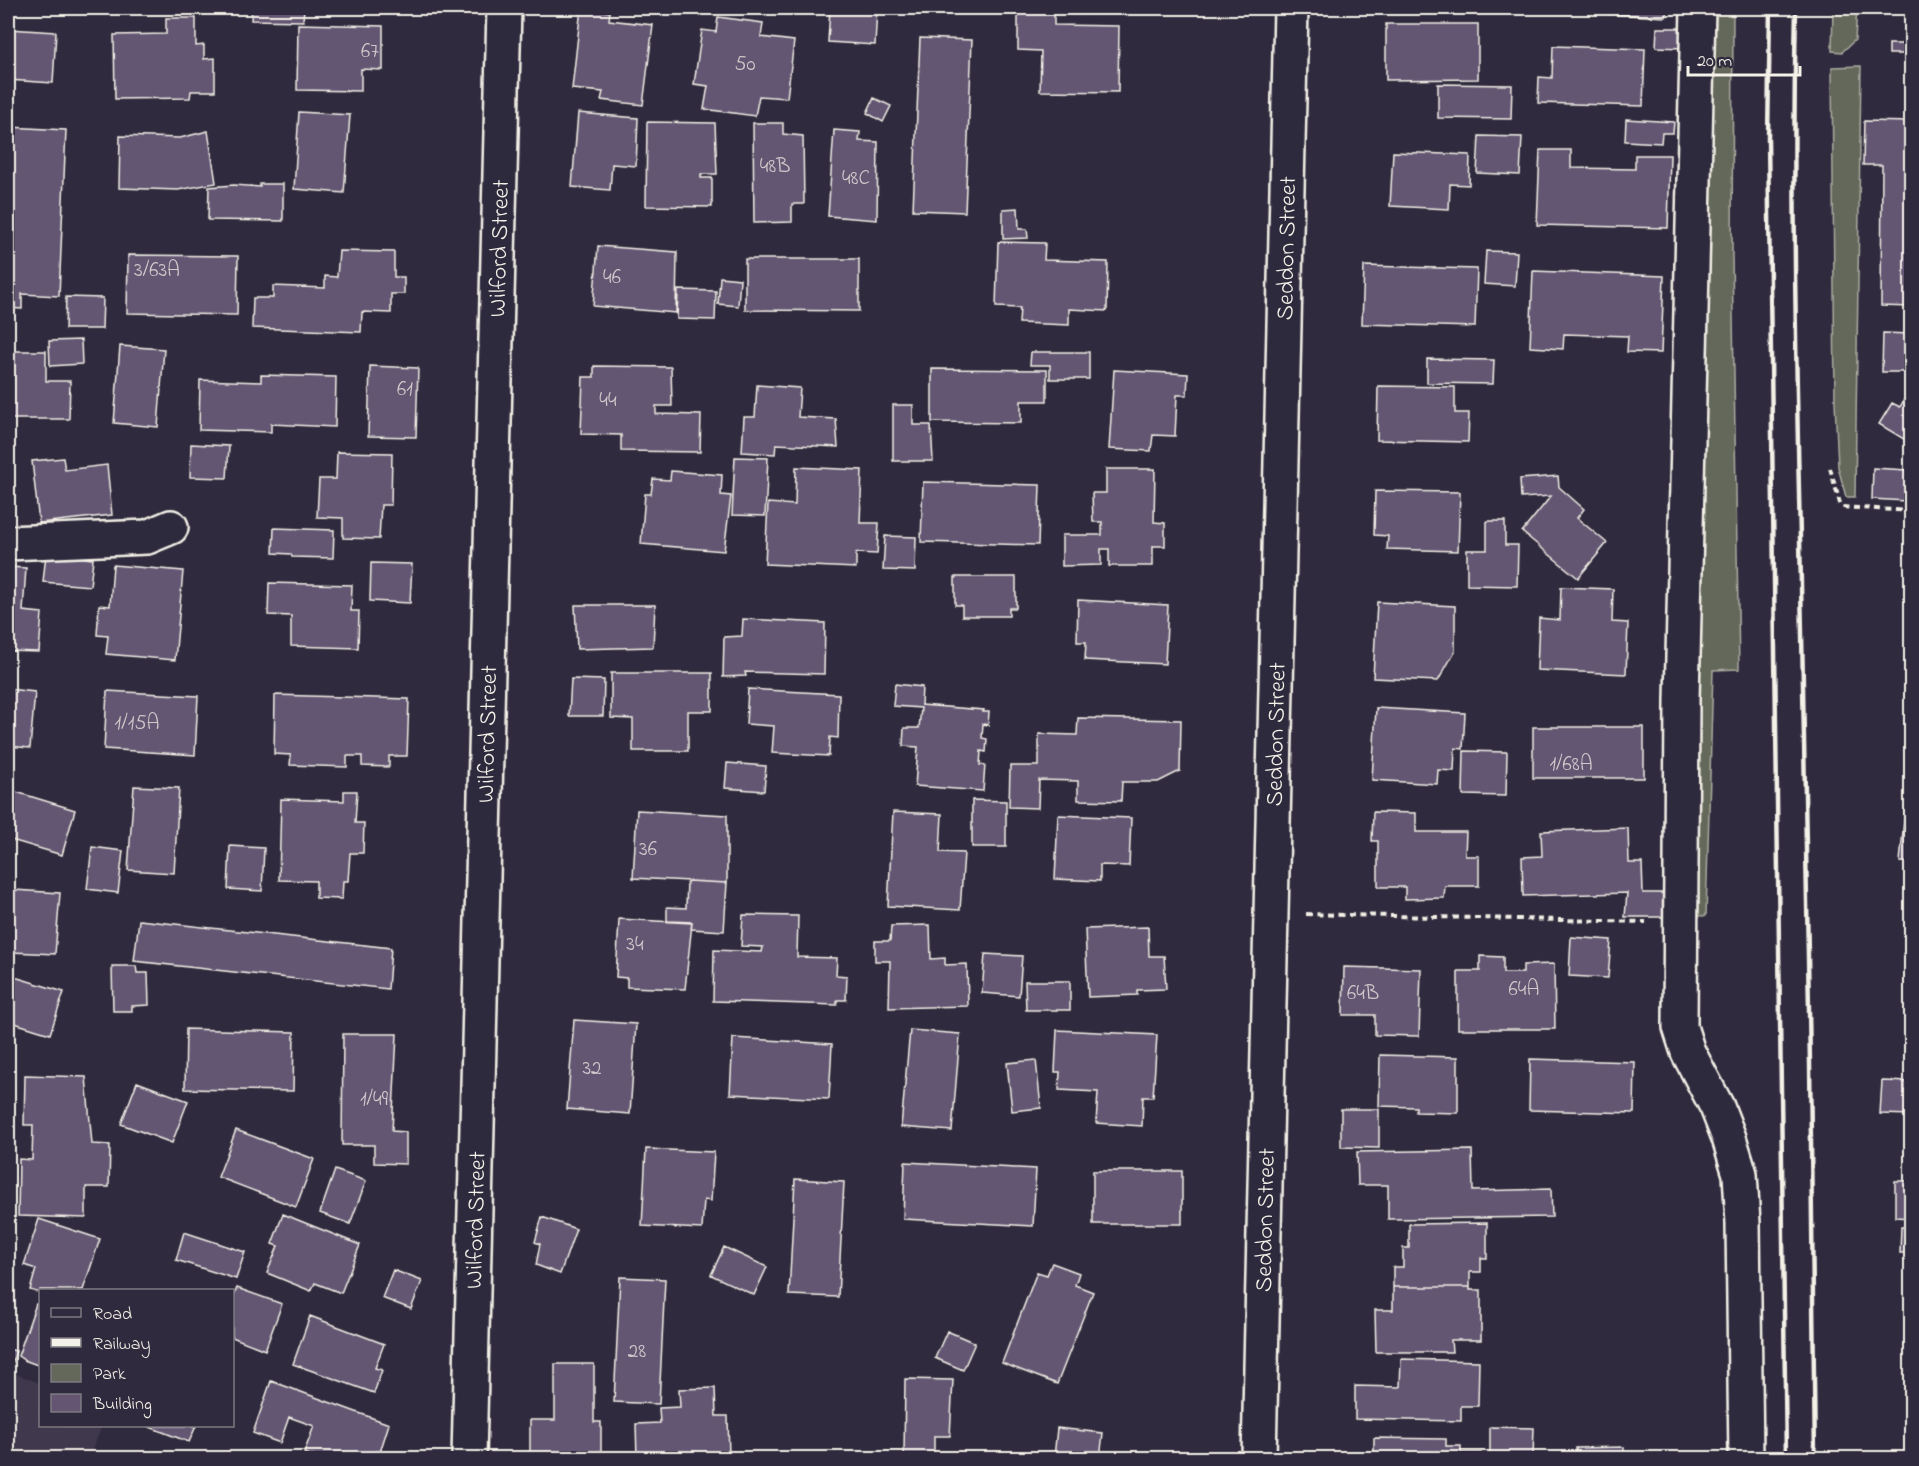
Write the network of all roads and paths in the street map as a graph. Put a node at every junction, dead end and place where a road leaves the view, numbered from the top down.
1 (504, 8) edge
2 (1291, 8) edge
3 (1698, 8) edge
4 (1830, 468) dead end
5 (1911, 511) edge
6 (171, 527) dead end
7 (8, 543) edge
8 (1272, 914) junction
9 (1680, 923) junction
10 (469, 1458) edge
11 (1259, 1458) edge
12 (1746, 1458) edge

1 - 10 street, Wilford Street
2 - 8 street, Seddon Street
3 - 9 street
4 - 5 path
6 - 7 street
8 - 9 path
8 - 11 street, Seddon Street
9 - 12 street

